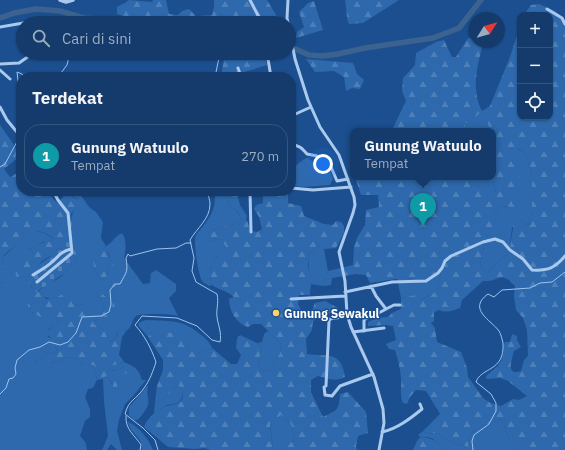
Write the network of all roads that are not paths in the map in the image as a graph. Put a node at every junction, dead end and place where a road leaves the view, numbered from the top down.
1 (60, 0) edge
2 (73, 0) edge
3 (250, 0) edge
4 (288, 0) edge
5 (547, 9) dead end
6 (258, 16) edge
7 (287, 16) edge
8 (16, 24) edge
9 (565, 24) edge
10 (0, 27) edge
11 (24, 60) edge
12 (268, 60) edge
13 (296, 60) edge
14 (0, 64) edge
15 (238, 68) dead end
16 (0, 70) edge
17 (239, 72) edge
18 (270, 72) edge
19 (10, 78) dead end
20 (0, 107) edge
21 (311, 107) junction
22 (296, 114) edge
23 (16, 131) edge
24 (296, 146) edge
25 (348, 179) junction
26 (350, 187) junction
27 (296, 188) edge
28 (56, 196) edge
29 (250, 196) edge
30 (251, 232) dead end
31 (71, 249) junction
32 (565, 256) edge
33 (33, 275) dead end
34 (37, 282) dead end
35 (371, 286) junction
36 (345, 294) junction
37 (291, 299) dead end
38 (400, 305) dead end
39 (386, 309) junction
40 (348, 316) junction
41 (384, 328) dead end
42 (364, 331) junction
43 (353, 332) junction
44 (373, 374) junction
45 (420, 404) dead end
46 (382, 432) junction
47 (379, 450) edge

1 - 2 street
3 - 6 street
4 - 7 street
5 - 9 street
8 - 10 street
11 - 14 street
12 - 18 street
13 - 21 street
15 - 17 street
16 - 19 street
20 - 23 street
21 - 22 street
21 - 25 street
24 - 25 street
25 - 26 street
26 - 27 street
26 - 36 street
28 - 31 street
29 - 30 street
31 - 33 street
31 - 34 street
32 - 35 street
35 - 36 street
35 - 39 street
36 - 37 street
36 - 40 street
38 - 39 street
39 - 42 street
40 - 43 street
40 - 44 street
41 - 42 street
42 - 43 street
43 - 44 street
44 - 46 street
45 - 46 street
46 - 47 street

